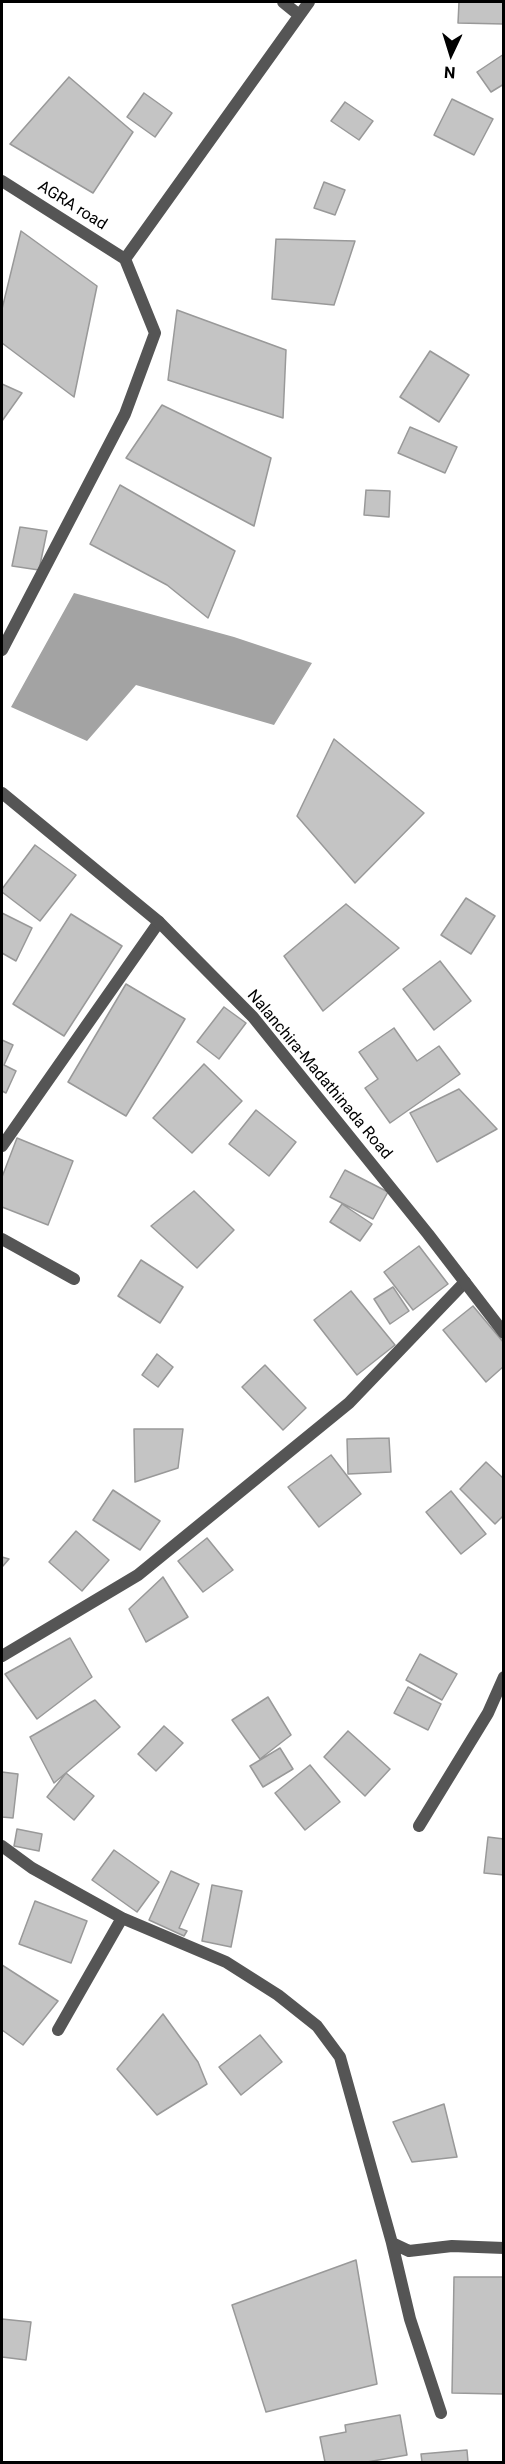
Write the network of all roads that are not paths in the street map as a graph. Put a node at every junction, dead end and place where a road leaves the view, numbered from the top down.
1 (283, 2) edge
2 (309, 2) edge
3 (299, 15) junction
4 (2, 181) edge
5 (124, 259) junction
6 (2, 650) edge
7 (2, 793) edge
8 (159, 922) junction
9 (2, 1146) edge
10 (2, 1239) edge
11 (74, 1280) dead end
12 (465, 1282) junction
13 (504, 1333) edge
14 (2, 1656) edge
15 (504, 1677) edge
16 (419, 1826) dead end
17 (2, 1846) edge
18 (122, 1918) junction
19 (58, 2030) dead end
20 (393, 2243) junction
21 (504, 2248) edge
22 (441, 2413) dead end

1 - 3 street
2 - 3 street
3 - 5 street
4 - 5 street, AGRA road
5 - 6 street
7 - 8 street, Nalanchira-Madathinada Road
8 - 9 street
8 - 12 street, Nalanchira-Madathinada Road
10 - 11 street
12 - 13 street, Nalanchira-Madathinada Road
12 - 14 street
15 - 16 street
17 - 18 street
18 - 19 street
18 - 20 street
20 - 21 street
20 - 22 street

